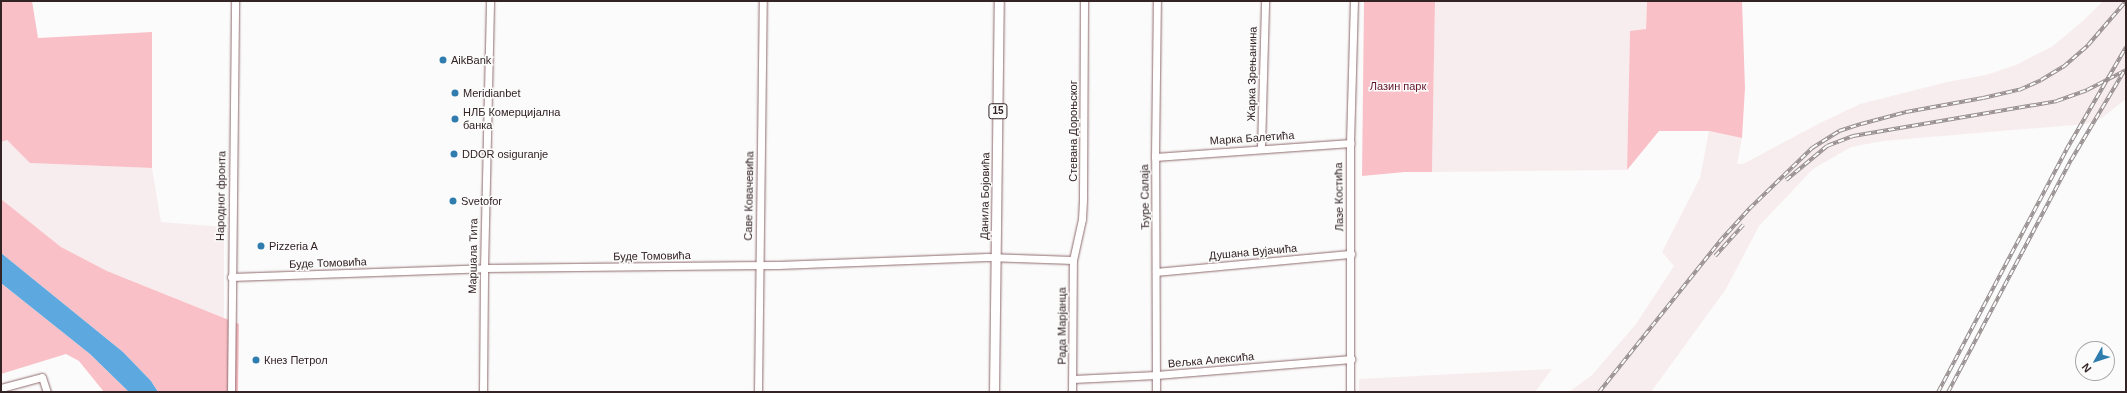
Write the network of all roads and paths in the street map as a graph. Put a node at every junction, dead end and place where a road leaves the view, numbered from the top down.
1 (235, 1) edge
2 (490, 1) edge
3 (763, 1) edge
4 (1000, 1) edge
5 (1084, 1) edge
6 (1158, 1) edge
7 (1265, 1) edge
8 (1354, 1) edge
9 (1350, 143) junction
10 (1261, 148) junction
11 (1155, 157) junction
12 (1351, 254) junction
13 (996, 257) junction
14 (1073, 260) junction
15 (758, 265) junction
16 (484, 268) junction
17 (1156, 272) junction
18 (231, 278) junction
19 (1351, 359) junction
20 (1156, 375) junction
21 (1073, 379) junction
22 (1, 388) edge
23 (47, 392) edge
24 (231, 392) edge
25 (483, 392) edge
26 (758, 392) edge
27 (994, 392) edge
28 (1072, 392) edge
29 (1156, 392) edge
30 (1350, 392) edge

1 - 18 street, Народног фронта
2 - 16 street, Маршала Тита
3 - 15 street, Саве Ковачевића
4 - 13 main road, Данила Бојовића / 15
5 - 14 street, Стевана Дороњског
6 - 11 street, Ђуре Салаја
7 - 10 street, Жарка Зрењанина
8 - 9 street, Лазе Костића
9 - 10 street, Марка Балетића
9 - 12 street, Лазе Костића
10 - 11 street, Марка Балетића
11 - 17 street, Ђуре Салаја
12 - 17 street, Душана Вујачића
12 - 19 street, Лазе Костића
13 - 14 street, Буде Томовића
13 - 15 street, Буде Томовића
13 - 27 main road, Данила Бојовића / 15
14 - 21 street, Рада Марјанца
15 - 16 street, Буде Томовића
15 - 26 street, Саве Ковачевића
16 - 18 street, Буде Томовића
16 - 25 street, Маршала Тита
17 - 20 street, Ђуре Салаја
18 - 24 street, Народног фронта
19 - 20 street, Вељка Алексића
19 - 30 street, Лазе Костића
20 - 21 street, Вељка Алексића
20 - 29 street, Ђуре Салаја
21 - 28 street, Рада Марјанца
22 - 23 street

